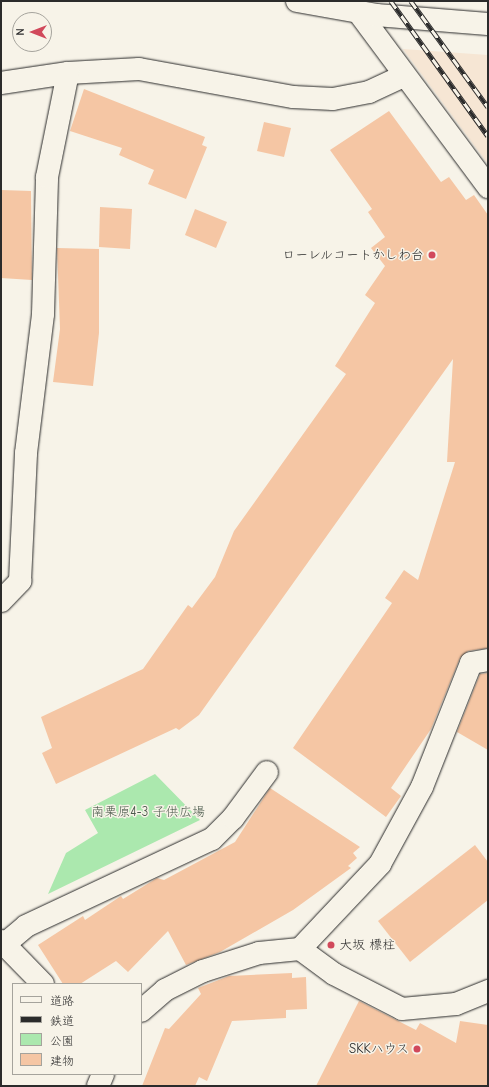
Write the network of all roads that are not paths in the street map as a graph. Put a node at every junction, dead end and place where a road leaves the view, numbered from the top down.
1 (297, 1) edge
2 (345, 7) edge
3 (488, 24) edge
4 (68, 72) junction
5 (404, 76) junction
6 (1, 84) edge
7 (488, 187) edge
8 (1, 601) edge
9 (488, 660) edge
10 (267, 772) dead end
11 (4, 942) edge
12 (300, 949) junction
13 (42, 983) edge
14 (488, 991) edge
15 (142, 1010) edge
16 (103, 1075) edge
17 (98, 1086) edge

1 - 2 street
2 - 3 street
2 - 5 street
4 - 5 street
4 - 6 street
4 - 8 street
5 - 7 street
9 - 12 street
10 - 11 street
11 - 13 street
12 - 14 street
12 - 15 street
16 - 17 street

